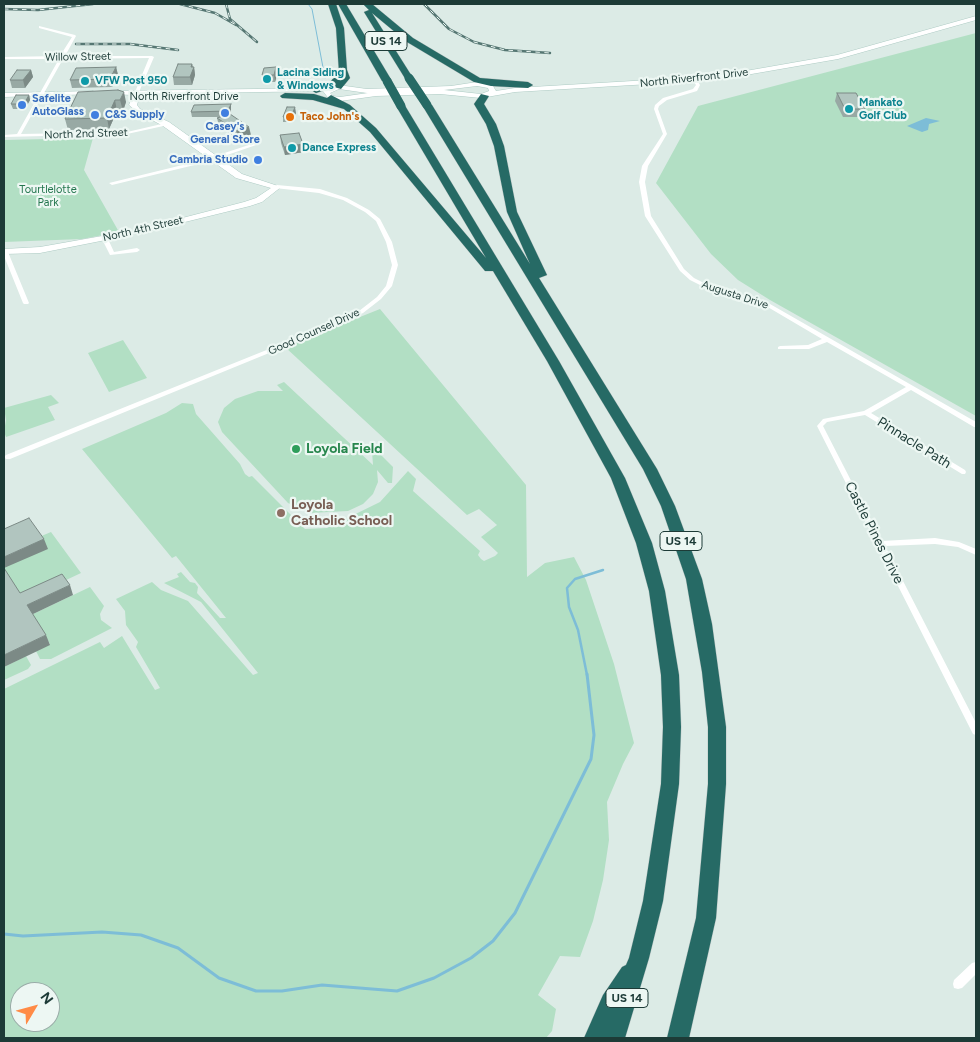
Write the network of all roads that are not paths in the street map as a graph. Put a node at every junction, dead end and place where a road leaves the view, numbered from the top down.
1 (332, 4) edge
2 (342, 4) edge
3 (363, 4) edge
4 (368, 4) edge
5 (976, 18) edge
6 (40, 26) dead end
7 (62, 57) junction
8 (4, 58) edge
9 (343, 70) junction
10 (693, 77) junction
11 (528, 85) joint
12 (487, 89) junction
13 (316, 90) junction
14 (450, 90) junction
15 (332, 92) junction
16 (368, 92) junction
17 (41, 94) junction
18 (4, 95) edge
19 (136, 95) junction
20 (285, 96) junction
21 (357, 115) junction
22 (166, 124) junction
23 (4, 136) edge
24 (18, 136) junction
25 (257, 144) dead end
26 (213, 158) junction
27 (112, 183) dead end
28 (277, 187) junction
29 (105, 239) junction
30 (137, 250) dead end
31 (5, 252) edge
32 (26, 303) dead end
33 (568, 335) junction
34 (828, 338) junction
35 (780, 348) dead end
36 (553, 361) junction
37 (911, 387) junction
38 (866, 413) junction
39 (976, 425) edge
40 (8, 457) dead end
41 (962, 472) dead end
42 (880, 544) junction
43 (976, 552) edge
44 (976, 730) edge
45 (639, 958) junction
46 (976, 967) edge
47 (958, 984) dead end
48 (594, 1038) edge
49 (614, 1038) edge
50 (679, 1038) edge

1 - 9 highway
2 - 36 highway, US 14, bridge
3 - 33 highway, US 14, bridge
4 - 12 highway
5 - 10 main road, North Riverfront Drive
6 - 7 street
7 - 8 street, Willow Street
7 - 17 street
7 - 19 street, Willow Street
9 - 13 highway
9 - 15 highway
10 - 11 main road, North Riverfront Drive
10 - 12 main road, North Riverfront Drive
10 - 34 street, Augusta Drive
11 - 12 highway
12 - 14 main road
12 - 14 main road
12 - 33 highway
13 - 15 main road, North Riverfront Drive
13 - 19 main road, North Riverfront Drive
14 - 16 main road
15 - 16 main road
15 - 16 main road
15 - 20 main road, North Riverfront Drive
15 - 21 highway
17 - 18 main road, North Riverfront Drive
17 - 19 main road, North Riverfront Drive
17 - 24 street
19 - 20 main road, North Riverfront Drive
19 - 22 main road, Good Counsel Drive
20 - 21 highway
21 - 36 highway
22 - 24 street, North 2nd Street
22 - 26 main road, Good Counsel Drive
23 - 24 street, North 2nd Street
25 - 26 street
26 - 27 street
26 - 28 main road, Good Counsel Drive
28 - 29 main road, North 4th Street
28 - 40 street, Good Counsel Drive
29 - 30 street
29 - 31 main road, North 4th Street
31 - 32 street
33 - 50 highway, US 14
34 - 35 street
34 - 37 street, Augusta Drive
36 - 45 highway, US 14
37 - 38 street, Castle Pines Drive
37 - 39 street, Augusta Drive
38 - 41 street, Pinnacle Path
38 - 42 street, Castle Pines Drive
42 - 43 street
42 - 44 street, Castle Pines Drive
45 - 48 highway
45 - 49 highway, US 14
46 - 47 street

